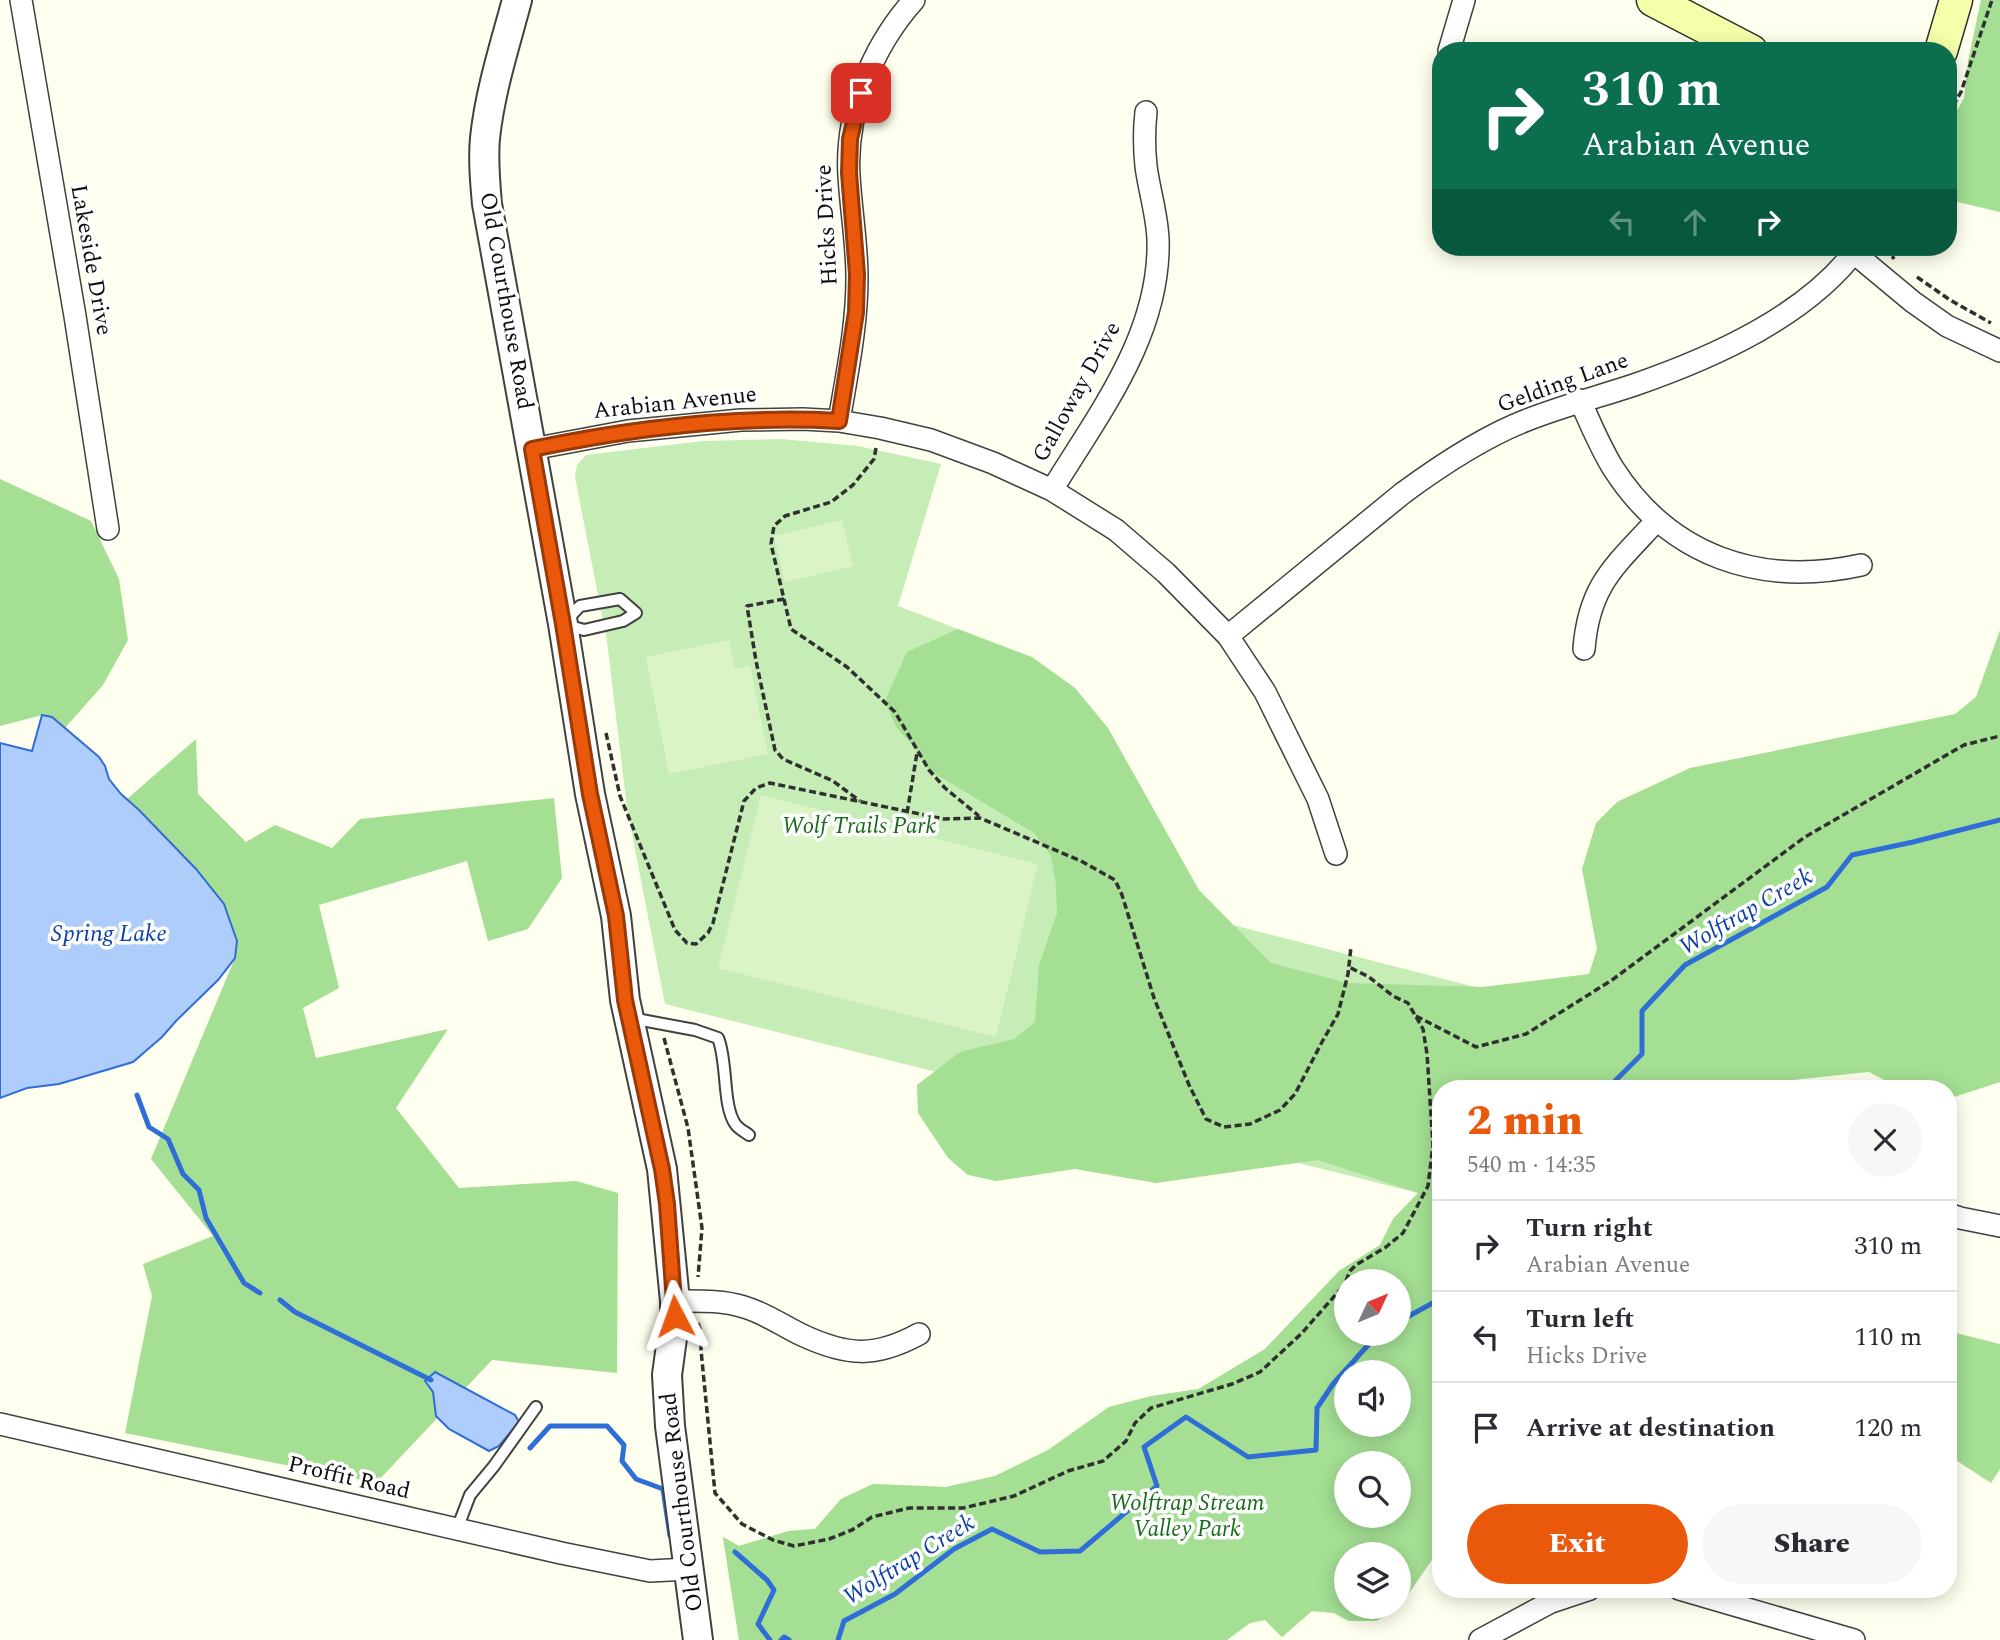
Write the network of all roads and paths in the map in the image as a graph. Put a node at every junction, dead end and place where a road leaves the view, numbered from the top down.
1 (21, 0) edge
2 (517, 0) edge
3 (914, 0) edge
4 (1464, 0) edge
5 (1653, 0) edge
6 (1956, 0) edge
7 (1992, 0) edge
8 (1452, 42) edge
9 (1734, 42) edge
10 (1944, 42) edge
11 (1957, 99) edge
12 (1146, 113) dead end
13 (1851, 256) edge
14 (1863, 256) edge
15 (1915, 276) dead end
16 (1997, 326) dead end
17 (2000, 351) edge
18 (1580, 400) junction
19 (839, 421) junction
20 (880, 428) junction
21 (532, 449) junction
22 (1052, 490) junction
23 (1657, 520) junction
24 (108, 529) dead end
25 (1861, 565) dead end
26 (784, 599) junction
27 (563, 624) junction
28 (1228, 636) junction
29 (1584, 649) dead end
30 (605, 726) dead end
31 (2000, 736) edge
32 (917, 751) junction
33 (864, 804) junction
34 (907, 813) junction
35 (980, 818) junction
36 (1336, 854) dead end
37 (1352, 947) dead end
38 (1349, 967) junction
39 (1416, 1016) junction
40 (629, 1017) junction
41 (660, 1024) junction
42 (1432, 1130) edge
43 (749, 1135) dead end
44 (1432, 1152) edge
45 (1957, 1216) edge
46 (2000, 1226) edge
47 (1352, 1269) edge
48 (698, 1276) dead end
49 (1334, 1296) edge
50 (675, 1301) junction
51 (698, 1323) dead end
52 (919, 1334) dead end
53 (537, 1407) dead end
54 (0, 1424) edge
55 (457, 1529) junction
56 (689, 1569) junction
57 (1563, 1598) edge
58 (1707, 1598) edge
59 (1825, 1636) edge
60 (698, 1640) edge
61 (1480, 1640) edge
62 (1854, 1640) edge

1 - 24 street, Lakeside Drive
2 - 21 street, Old Courthouse Road
3 - 19 street, Hicks Drive
4 - 8 street
5 - 9 main road
6 - 10 main road
7 - 11 path
12 - 22 street, Galloway Drive
13 - 18 street, Gelding Lane
14 - 17 street
15 - 16 path
18 - 23 street
18 - 28 street, Gelding Lane
19 - 20 street, Arabian Avenue
19 - 21 street, Arabian Avenue
20 - 22 street, Arabian Avenue
20 - 26 path
21 - 27 street, Old Courthouse Road
22 - 28 street, Arabian Avenue
23 - 25 street
23 - 29 street
26 - 32 path
26 - 33 path
27 - 27 lane
27 - 40 street, Old Courthouse Road
28 - 36 street, Arabian Avenue
30 - 33 path
31 - 39 path
32 - 34 path
32 - 35 path
33 - 34 path
34 - 35 path
35 - 38 path
37 - 38 path
38 - 39 path
39 - 42 path
40 - 41 lane
40 - 50 street, Old Courthouse Road
41 - 43 lane
41 - 48 path
44 - 47 path
45 - 46 street
49 - 51 path
50 - 52 street
50 - 56 street, Old Courthouse Road
53 - 55 lane
54 - 55 street, Proffit Road
55 - 56 street, Proffit Road
56 - 60 street, Old Courthouse Road
57 - 61 street
58 - 59 street
59 - 62 street

